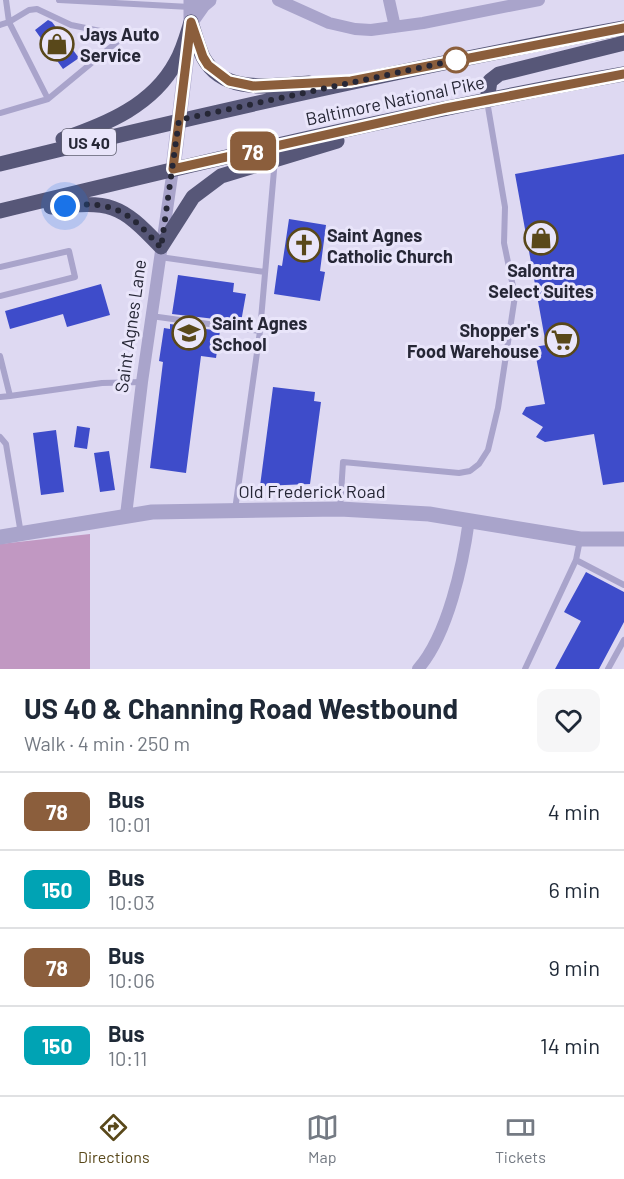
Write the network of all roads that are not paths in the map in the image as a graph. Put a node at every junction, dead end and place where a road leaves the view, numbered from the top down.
1 (6, 0) edge
2 (59, 0) edge
3 (209, 0) edge
4 (278, 0) edge
5 (389, 0) edge
6 (539, 0) edge
7 (191, 10) edge
8 (9, 22) junction
9 (0, 25) edge
10 (395, 27) junction
11 (624, 28) edge
12 (624, 43) edge
13 (624, 74) edge
14 (351, 81) junction
15 (48, 99) junction
16 (487, 100) junction
17 (446, 108) junction
18 (0, 113) edge
19 (179, 120) junction
20 (275, 159) junction
21 (0, 163) edge
22 (173, 169) junction
23 (0, 212) edge
24 (160, 252) junction
25 (0, 267) edge
26 (265, 272) junction
27 (0, 296) edge
28 (151, 316) junction
29 (260, 331) junction
30 (0, 356) edge
31 (142, 382) junction
32 (10, 396) junction
33 (0, 397) edge
34 (0, 437) edge
35 (340, 509) junction
36 (235, 510) junction
37 (126, 515) junction
38 (469, 520) junction
39 (21, 534) junction
40 (0, 537) edge
41 (580, 539) junction
42 (624, 539) edge
43 (576, 560) junction
44 (624, 585) edge
45 (624, 640) edge
46 (418, 669) edge
47 (525, 669) edge
48 (608, 669) edge

1 - 8 lane
2 - 7 lane
3 - 7 street
4 - 10 street
5 - 10 street
6 - 10 street
7 - 14 main road
7 - 19 street, Saint Agnes Lane
7 - 21 main road
8 - 9 lane
8 - 15 lane
8 - 15 lane
11 - 14 main road, Baltimore National Pike / US 40
12 - 16 main road
13 - 16 main road, Baltimore National Pike / US 40
14 - 19 main road, Baltimore National Pike / US 40
15 - 18 lane
16 - 17 main road, Baltimore National Pike / US 40
16 - 35 lane
17 - 20 main road
17 - 22 main road, Baltimore National Pike / US 40
19 - 21 main road, Baltimore National Pike / US 40
19 - 22 street, Saint Agnes Lane
20 - 24 main road
20 - 26 lane
22 - 23 main road, Baltimore National Pike / US 40
22 - 24 street, Saint Agnes Lane
23 - 24 main road
24 - 26 lane
24 - 28 street, Saint Agnes Lane
25 - 27 lane
26 - 29 lane
28 - 29 lane
28 - 31 street, Saint Agnes Lane
29 - 36 lane
30 - 32 lane
31 - 32 lane
31 - 37 street, Saint Agnes Lane
32 - 33 lane
34 - 39 lane
35 - 36 street, Old Frederick Road
35 - 38 street, Old Frederick Road
36 - 37 street, Old Frederick Road
37 - 39 street, Old Frederick Road
38 - 41 street, Old Frederick Road
38 - 46 street
39 - 40 street, Old Frederick Road
41 - 42 street, Old Frederick Road
41 - 43 lane
43 - 44 lane
43 - 47 lane
45 - 48 lane

